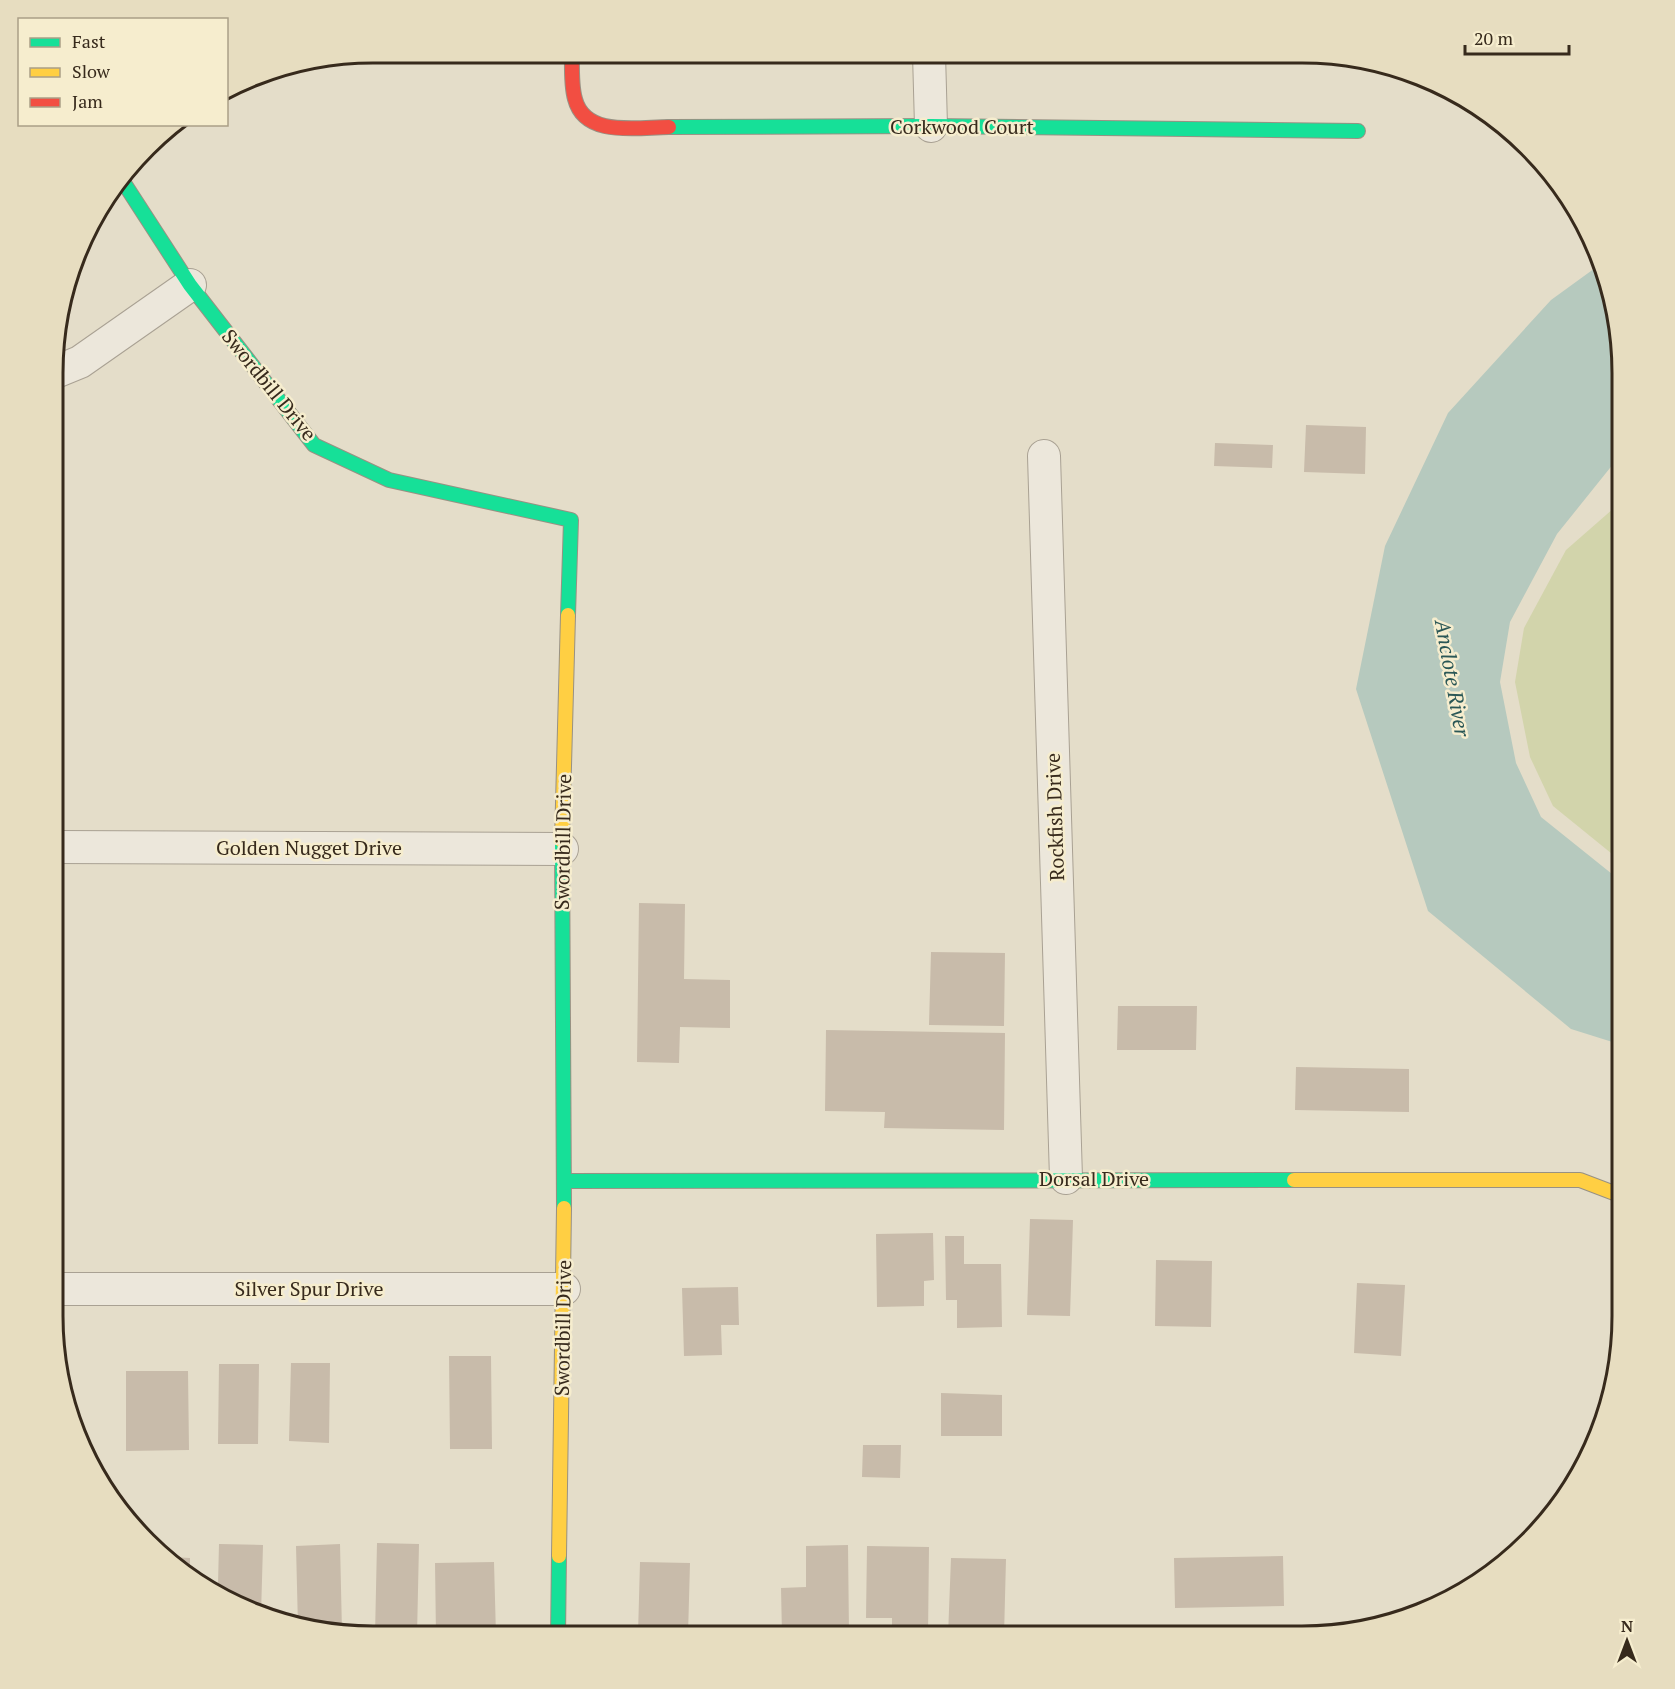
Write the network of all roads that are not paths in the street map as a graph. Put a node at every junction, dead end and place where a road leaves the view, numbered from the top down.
1 (573, 63) edge
2 (929, 63) edge
3 (930, 126) junction
4 (1358, 131) dead end
5 (126, 186) edge
6 (190, 285) junction
7 (63, 369) edge
8 (1044, 456) dead end
9 (63, 847) edge
10 (562, 849) junction
11 (1066, 1179) junction
12 (564, 1181) junction
13 (1612, 1192) edge
14 (63, 1288) edge
15 (564, 1289) junction
16 (558, 1626) edge

1 - 3 street, Corkwood Court
2 - 3 street
3 - 4 street, Corkwood Court
5 - 6 street
6 - 7 street
6 - 10 street, Swordbill Drive
8 - 11 street, Rockfish Drive
9 - 10 street, Golden Nugget Drive
10 - 12 street, Swordbill Drive
11 - 12 street, Dorsal Drive
11 - 13 street, Dorsal Drive
12 - 15 street, Swordbill Drive
14 - 15 street, Silver Spur Drive
15 - 16 street, Swordbill Drive

